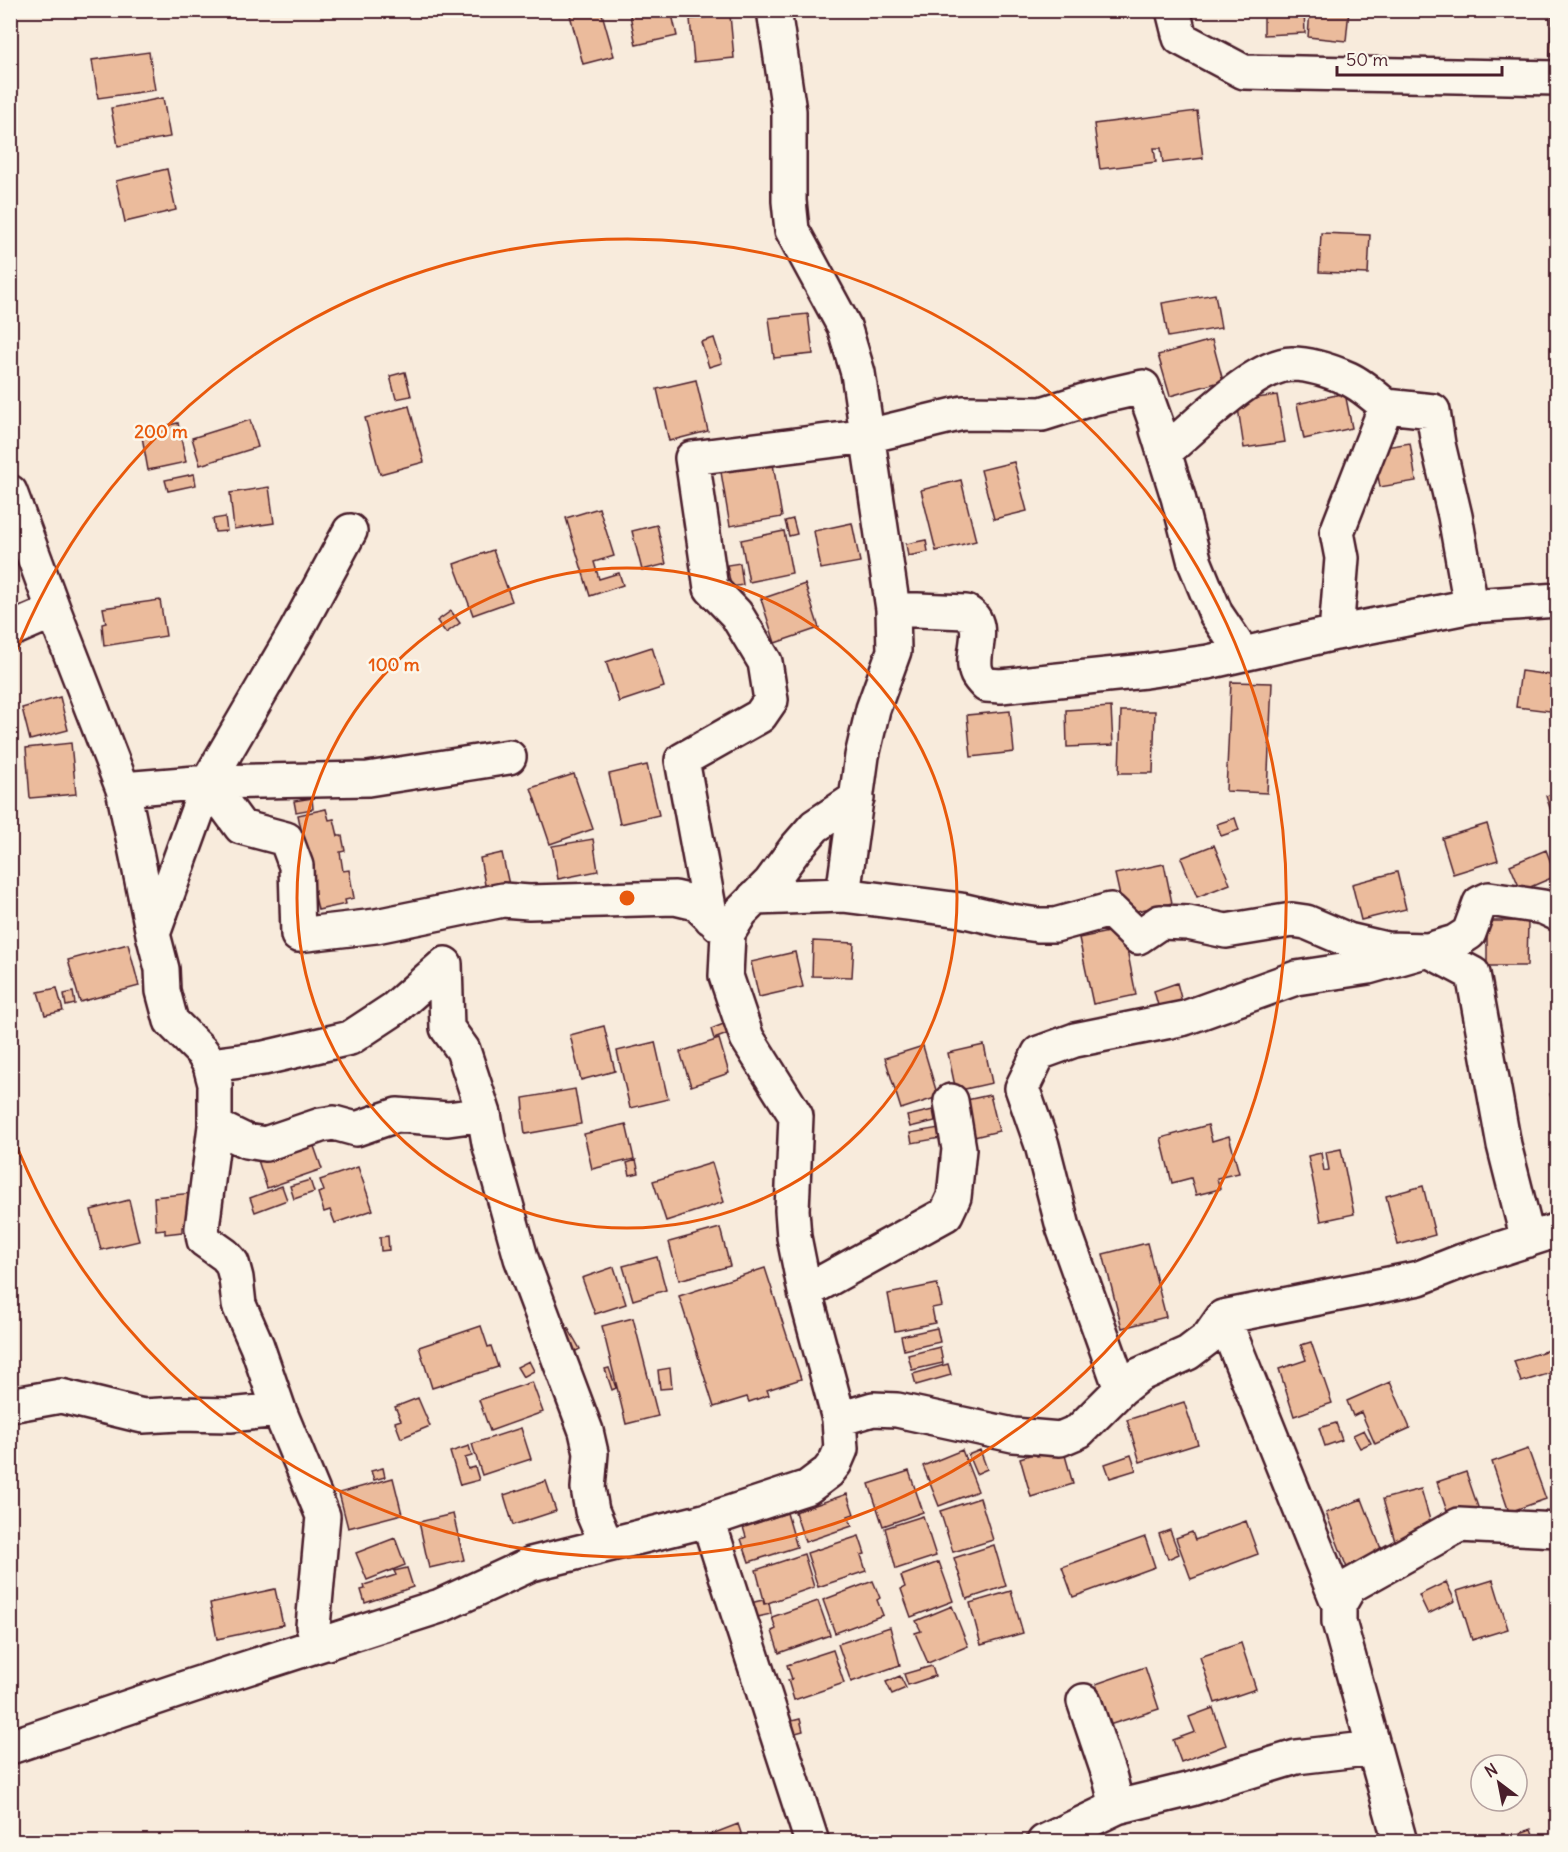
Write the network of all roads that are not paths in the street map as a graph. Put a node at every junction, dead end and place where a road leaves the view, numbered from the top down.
1 (774, 10) edge
2 (1173, 10) edge
3 (1557, 78) edge
4 (1143, 387) junction
5 (1386, 406) junction
6 (868, 436) junction
7 (10, 492) edge
8 (350, 531) dead end
9 (1557, 600) edge
10 (1472, 606) junction
11 (893, 609) junction
12 (54, 611) junction
13 (10, 630) edge
14 (1335, 633) junction
15 (1243, 654) junction
16 (509, 757) dead end
17 (208, 782) junction
18 (123, 789) junction
19 (857, 798) junction
20 (843, 895) junction
21 (754, 898) junction
22 (1557, 914) edge
23 (719, 926) junction
24 (153, 934) junction
25 (1428, 950) junction
26 (210, 1065) junction
27 (951, 1101) dead end
28 (484, 1114) junction
29 (215, 1126) junction
30 (1543, 1235) edge
31 (805, 1292) junction
32 (1223, 1317) junction
33 (1121, 1389) junction
34 (10, 1406) edge
35 (279, 1410) junction
36 (839, 1419) junction
37 (708, 1520) junction
38 (1557, 1530) edge
39 (606, 1544) junction
40 (1339, 1605) junction
41 (327, 1643) junction
42 (1084, 1701) dead end
43 (10, 1747) edge
44 (1374, 1748) junction
45 (1117, 1807) junction
46 (812, 1842) edge
47 (1044, 1842) edge
48 (1400, 1842) edge

1 - 6 street
2 - 3 street
4 - 5 street
4 - 6 street
4 - 15 street
5 - 10 street
5 - 14 street
6 - 11 street
6 - 23 street
7 - 12 street
8 - 17 street
9 - 10 street
10 - 14 street
11 - 15 street
11 - 19 street
12 - 13 street
12 - 18 street
14 - 15 street
16 - 17 street
17 - 18 street
17 - 23 street
17 - 24 street
18 - 24 street
19 - 20 street
19 - 21 street
20 - 21 street
20 - 25 street
21 - 23 street
22 - 25 street
23 - 31 street
24 - 26 street
25 - 30 street
25 - 33 street
26 - 28 street
26 - 29 street
27 - 31 street
28 - 29 street
28 - 39 street
29 - 35 street
30 - 32 street
31 - 36 street
32 - 33 street
32 - 40 street
33 - 36 street
34 - 35 street
35 - 41 street
36 - 37 street
37 - 39 street
37 - 46 street
38 - 40 street
39 - 41 street
40 - 44 street
41 - 43 street
42 - 45 street
44 - 45 street
44 - 48 street
45 - 47 street

